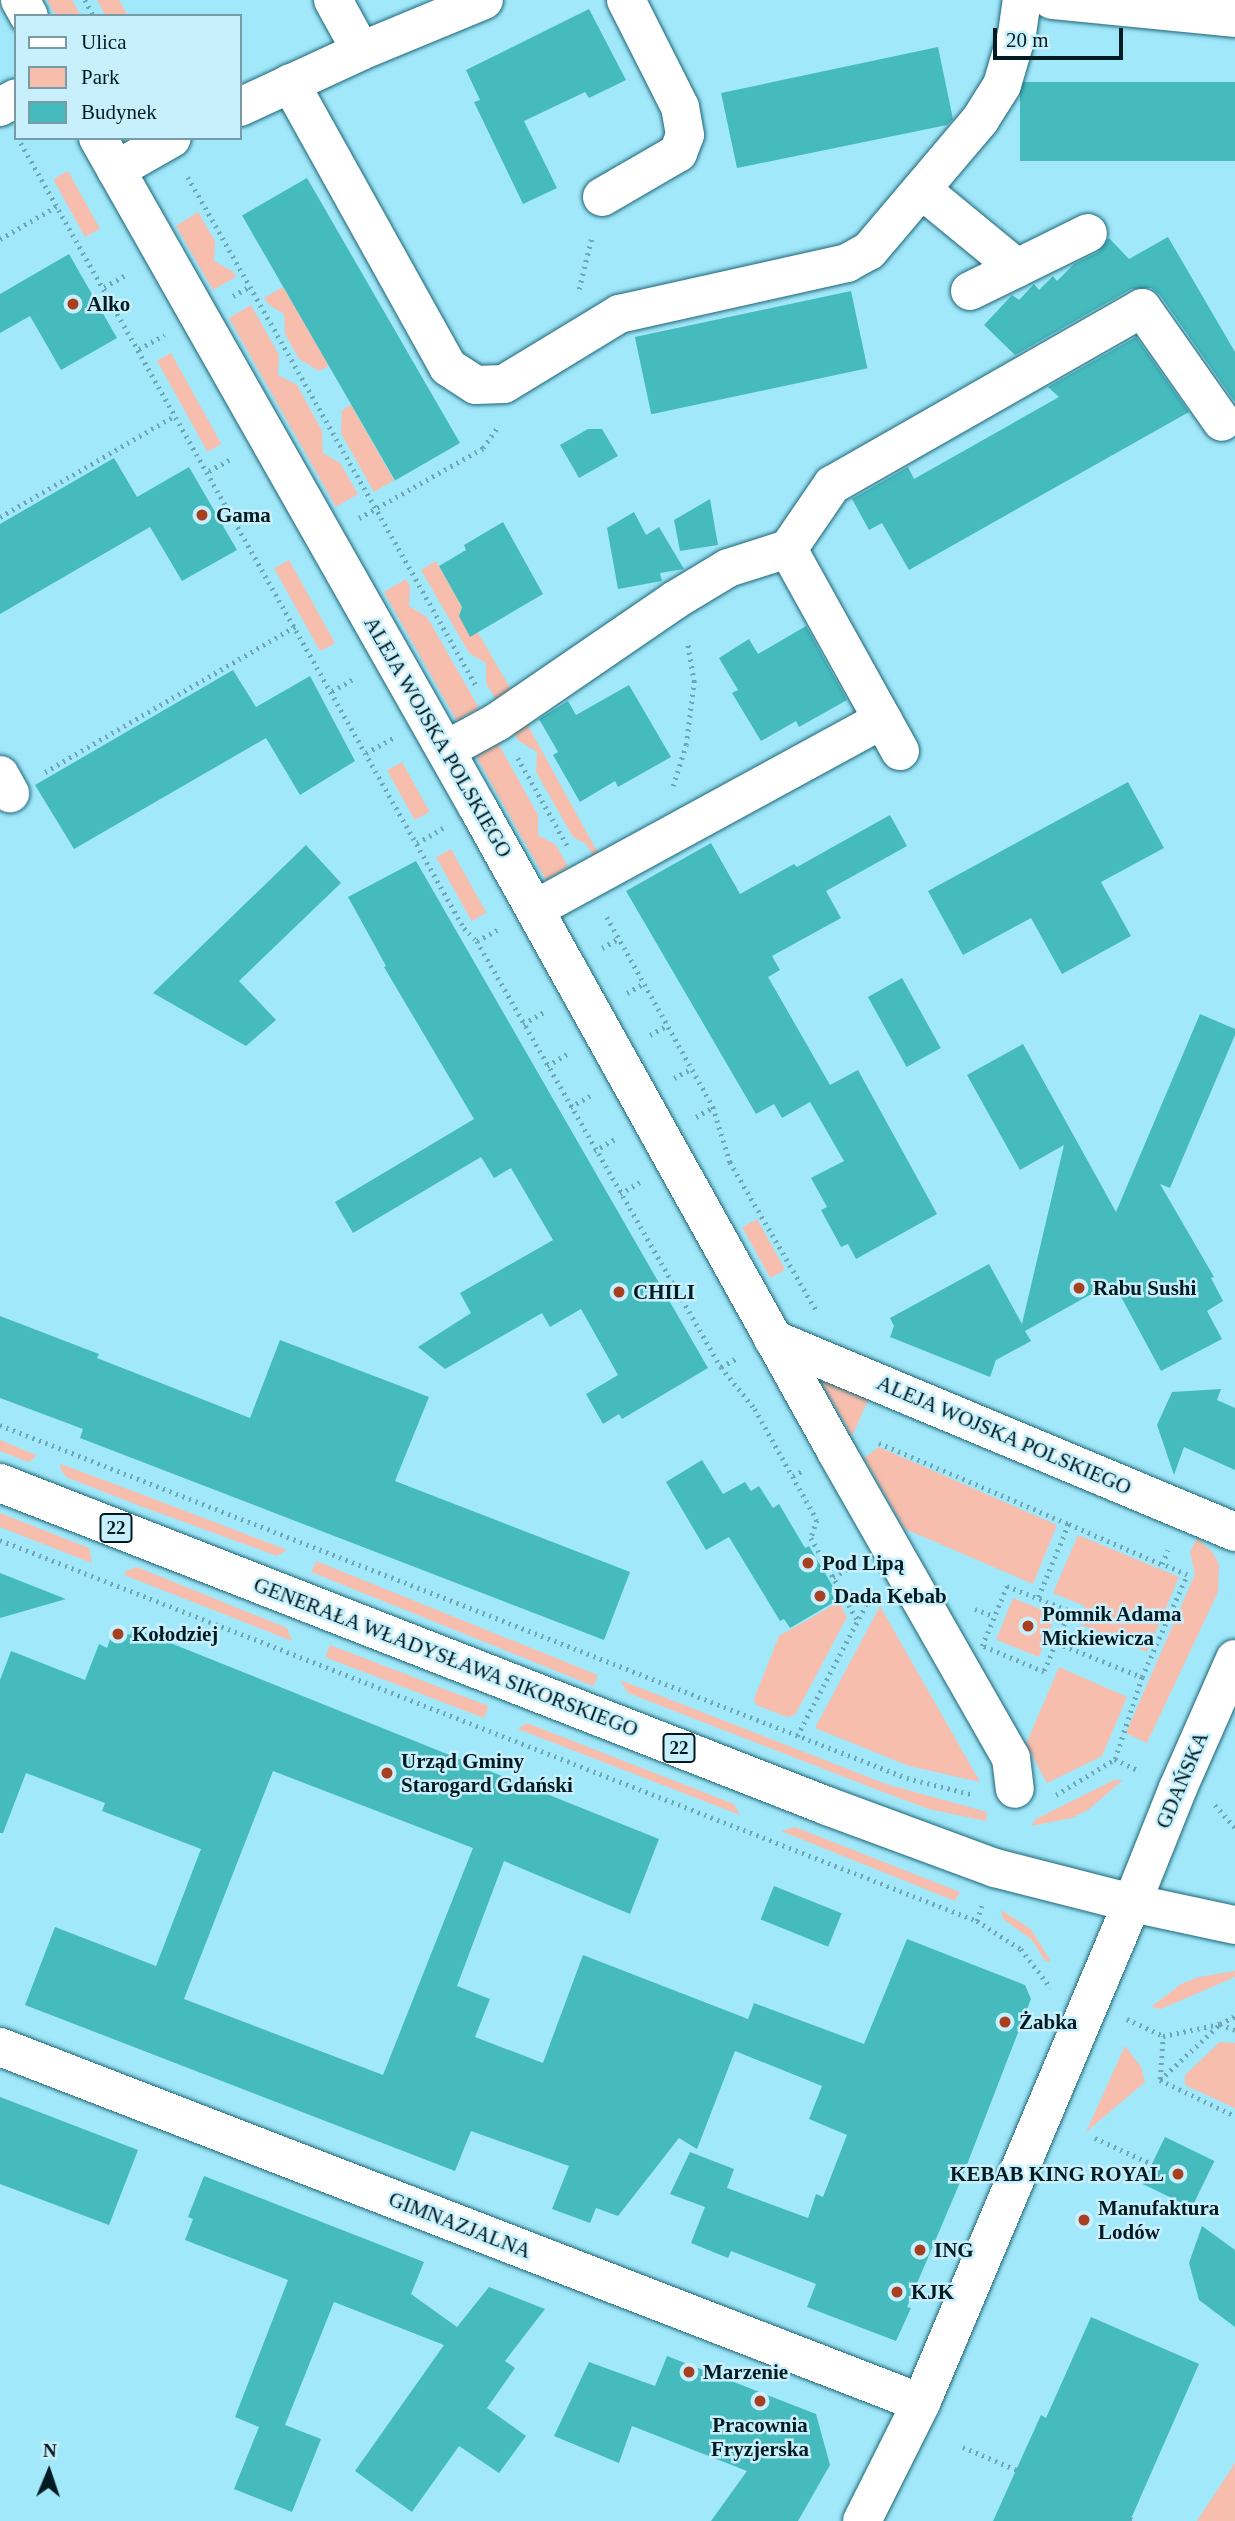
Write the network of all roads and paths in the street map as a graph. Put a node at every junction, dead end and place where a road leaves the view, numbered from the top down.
1 (333, 0) edge
2 (484, 0) edge
3 (626, 0) edge
4 (1022, 0) edge
5 (1052, 0) edge
6 (1218, 11) edge
7 (361, 51) junction
8 (290, 83) junction
9 (242, 106) edge
10 (19, 140) edge
11 (164, 140) edge
12 (107, 154) edge
13 (922, 190) junction
14 (602, 197) joint
15 (57, 206) junction
16 (1088, 233) dead end
17 (0, 239) edge
18 (1017, 268) junction
19 (970, 291) dead end
20 (565, 348) junction
21 (176, 415) junction
22 (505, 417) dead end
23 (1222, 422) dead end
24 (0, 517) edge
25 (324, 538) junction
26 (788, 549) junction
27 (675, 600) junction
28 (296, 626) junction
29 (446, 750) junction
30 (5, 784) edge
31 (658, 841) junction
32 (535, 909) junction
33 (773, 1339) junction
34 (721, 1367) junction
35 (0, 1425) edge
36 (837, 1453) junction
37 (793, 1476) junction
38 (0, 1483) edge
39 (1069, 1524) junction
40 (1235, 1532) edge
41 (0, 1540) edge
42 (1172, 1540) dead end
43 (893, 1554) junction
44 (1162, 1564) junction
45 (1038, 1599) junction
46 (858, 1621) junction
47 (1057, 1643) junction
48 (1235, 1659) edge
49 (1142, 1677) junction
50 (797, 1736) junction
51 (1115, 1759) junction
52 (1178, 1788) junction
53 (1015, 1796) junction
54 (1132, 1903) junction
55 (1235, 1924) edge
56 (1089, 2002) junction
57 (1235, 2016) edge
58 (1220, 2024) junction
59 (1235, 2030) edge
60 (1163, 2036) junction
61 (0, 2047) edge
62 (1160, 2080) junction
63 (1235, 2116) edge
64 (1095, 2138) dead end
65 (1152, 2164) dead end
66 (920, 2403) junction
67 (964, 2447) dead end
68 (1017, 2470) dead end
69 (862, 2521) edge

1 - 7 street
2 - 7 street
3 - 14 street
4 - 13 street
5 - 6 street
7 - 8 street
8 - 9 street
8 - 20 street
10 - 15 path
11 - 12 street
12 - 25 street, ALEJA WOJSKA POLSKIEGO
13 - 18 street
13 - 20 street
14 - 20 path
15 - 17 path
15 - 21 path
16 - 18 street
18 - 19 street
21 - 24 path
21 - 28 path
22 - 25 path
23 - 26 street
25 - 29 street, ALEJA WOJSKA POLSKIEGO
26 - 27 street
26 - 31 street
27 - 29 street
27 - 31 path
28 - 30 path
28 - 34 path
29 - 32 street, ALEJA WOJSKA POLSKIEGO
31 - 32 street
32 - 33 street, ALEJA WOJSKA POLSKIEGO
33 - 34 path
33 - 36 street, ALEJA WOJSKA POLSKIEGO
33 - 40 street, ALEJA WOJSKA POLSKIEGO
34 - 37 path
35 - 50 path
36 - 37 path
36 - 39 path
36 - 43 street, ALEJA WOJSKA POLSKIEGO
37 - 46 path
38 - 54 street, GENERAŁA WŁADYSŁAWA SIKORSKIEGO / 22
39 - 44 path
39 - 45 path
41 - 56 path
42 - 44 path
43 - 46 path
43 - 53 street, ALEJA WOJSKA POLSKIEGO
44 - 49 path
45 - 47 path
45 - 47 path
46 - 50 path
47 - 49 path
48 - 52 street, GDAŃSKA
49 - 51 path
50 - 53 path
51 - 52 path
51 - 53 path
52 - 54 street, GDAŃSKA
54 - 55 street, 22
54 - 56 street, GDAŃSKA
56 - 60 path
56 - 66 street, GDAŃSKA
57 - 58 path
58 - 59 path
58 - 60 path
58 - 62 path
60 - 62 path
61 - 66 street, GIMNAZJALNA
62 - 63 path
64 - 65 path
66 - 69 street, GDAŃSKA
67 - 68 path

